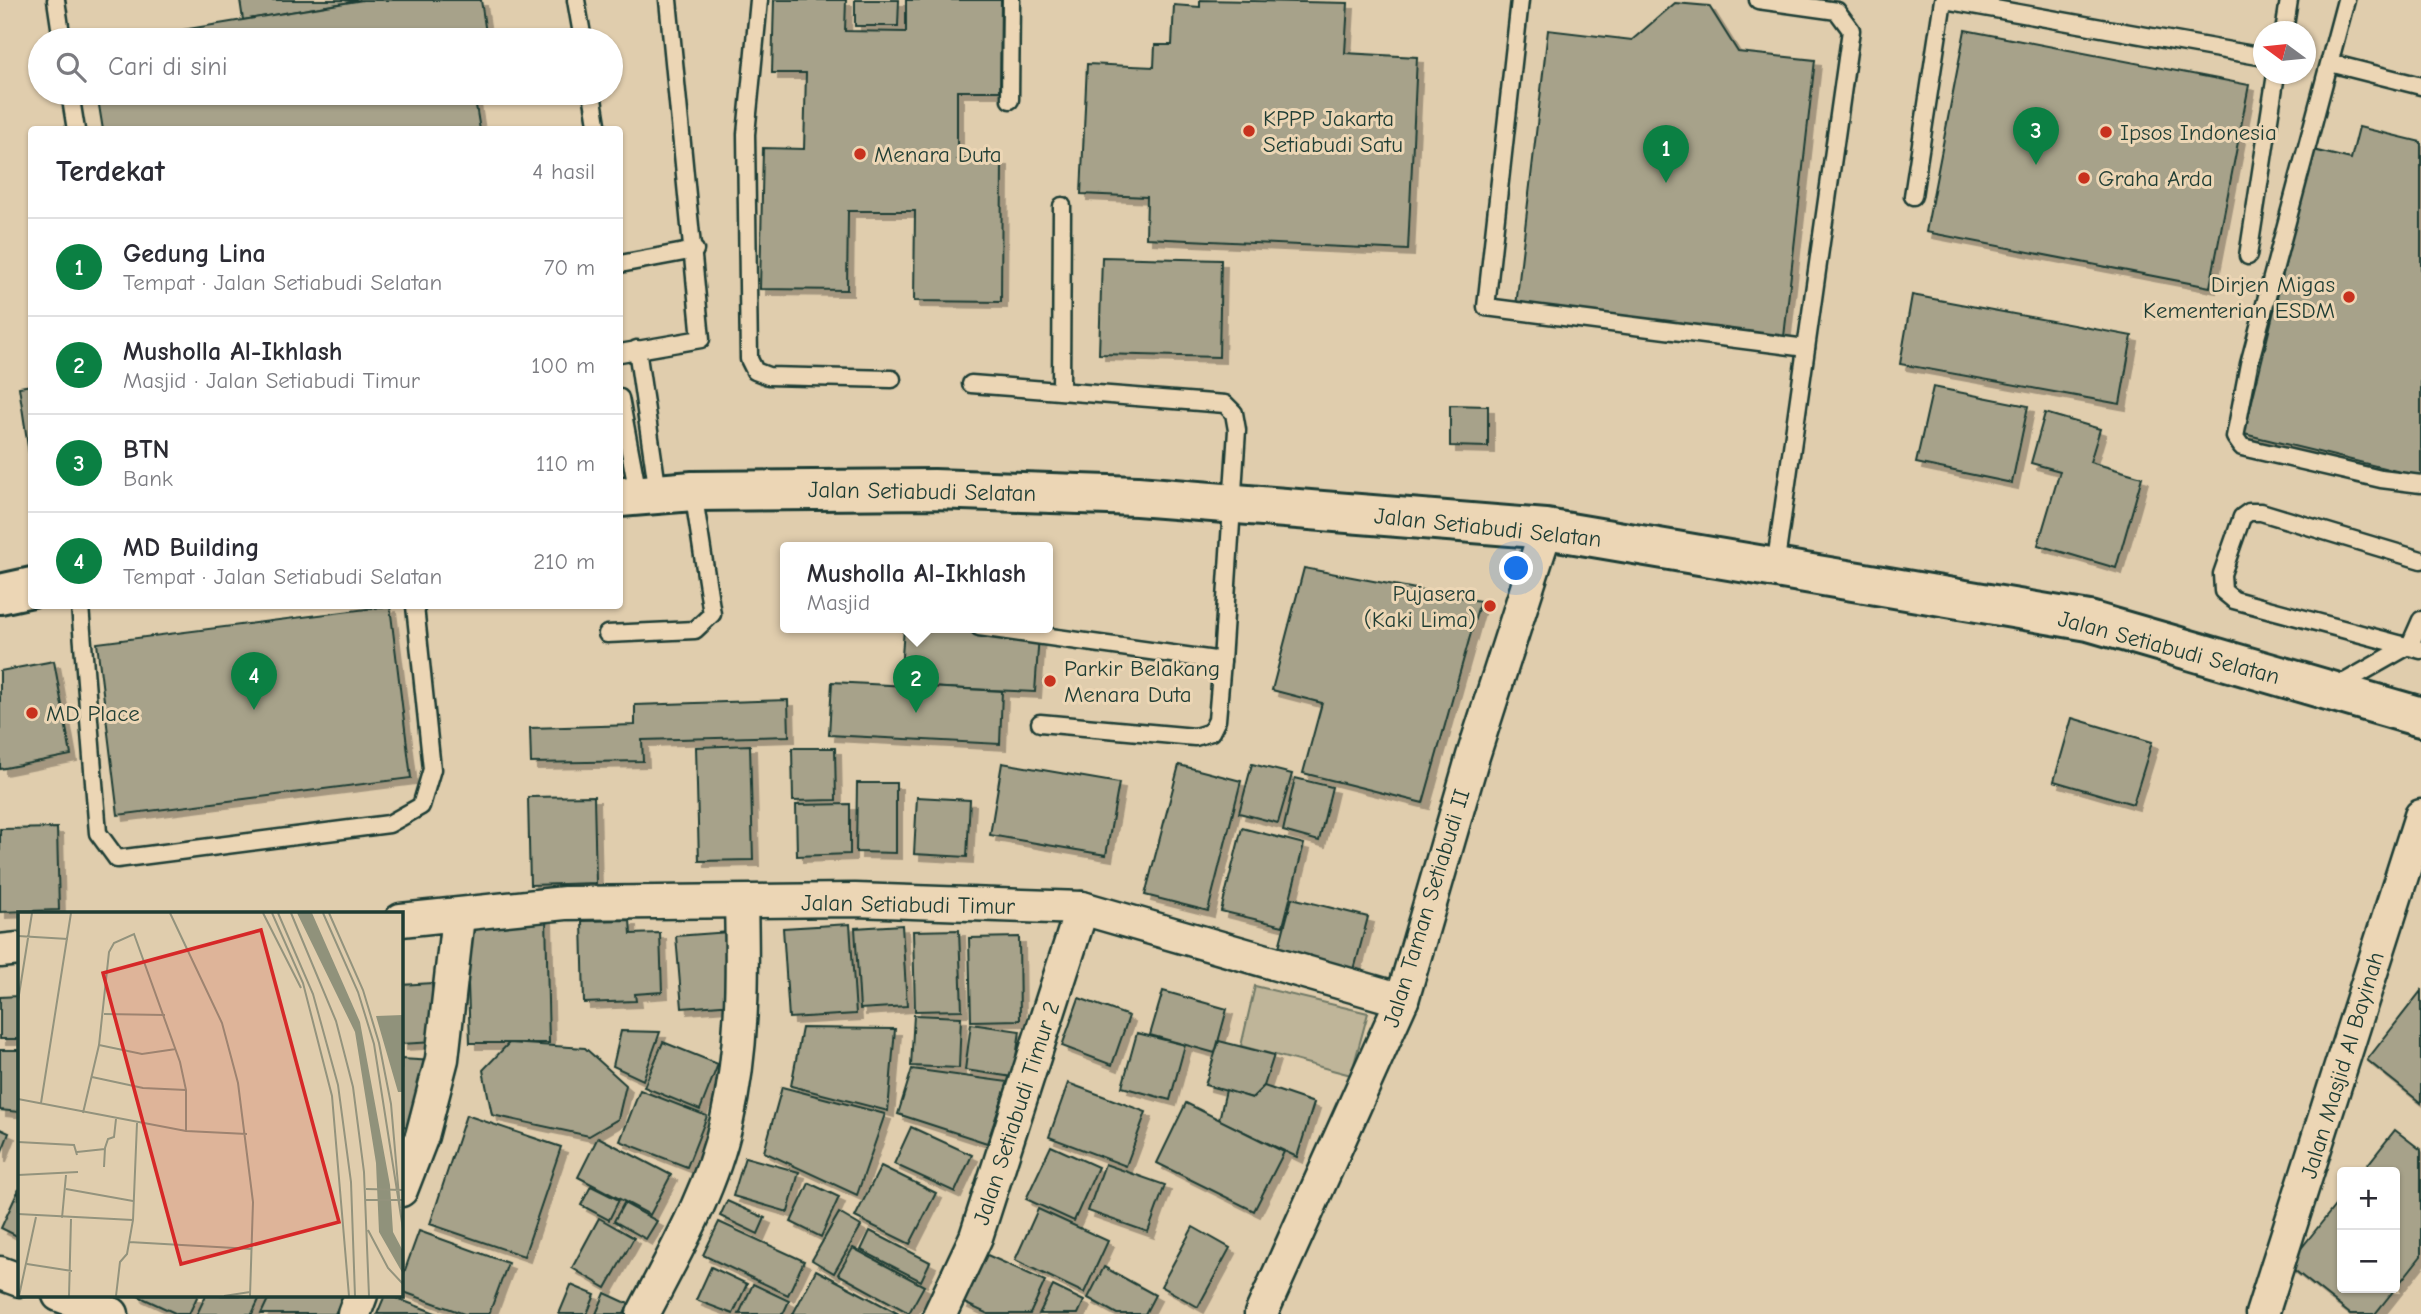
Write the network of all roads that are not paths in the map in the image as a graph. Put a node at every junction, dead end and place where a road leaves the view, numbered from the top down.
1 (56, 0) edge
2 (576, 0) edge
3 (668, 0) edge
4 (759, 0) edge
5 (1011, 0) edge
6 (1520, 0) edge
7 (1758, 0) edge
8 (1944, 0) edge
9 (2289, 0) edge
10 (2346, 0) edge
11 (1838, 6) edge
12 (2286, 21) edge
13 (60, 28) edge
14 (581, 28) edge
15 (2253, 55) edge
16 (2330, 63) junction
17 (2274, 84) edge
18 (2421, 86) edge
19 (1010, 100) dead end
20 (72, 105) edge
21 (594, 105) edge
22 (75, 126) edge
23 (597, 126) edge
24 (1913, 196) dead end
25 (1062, 206) dead end
26 (695, 250) junction
27 (2248, 256) dead end
28 (623, 264) edge
29 (1806, 348) junction
30 (637, 349) junction
31 (623, 352) edge
32 (892, 379) dead end
33 (971, 384) dead end
34 (1061, 390) junction
35 (623, 407) edge
36 (2421, 484) edge
37 (652, 494) edge
38 (1234, 504) junction
39 (1546, 529) junction
40 (2421, 560) edge
41 (1775, 568) junction
42 (28, 588) edge
43 (0, 594) edge
44 (80, 609) edge
45 (415, 609) edge
46 (2421, 620) edge
47 (1022, 633) edge
48 (607, 634) dead end
49 (2415, 647) edge
50 (1222, 661) junction
51 (2330, 691) junction
52 (2421, 717) edge
53 (1040, 723) dead end
54 (2421, 816) edge
55 (741, 902) junction
56 (1082, 908) junction
57 (458, 916) junction
58 (402, 920) edge
59 (18, 949) edge
60 (0, 951) edge
61 (1402, 1000) junction
62 (402, 1187) edge
63 (0, 1273) edge
64 (18, 1280) edge
65 (62, 1296) edge
66 (361, 1296) edge
67 (112, 1314) edge
68 (354, 1314) edge
69 (643, 1314) edge
70 (940, 1314) edge
71 (1261, 1314) edge
72 (2262, 1314) edge

1 - 13 lane
2 - 14 lane
3 - 26 lane
4 - 32 lane
5 - 19 lane
6 - 29 lane
7 - 11 lane
8 - 15 lane
8 - 24 lane
9 - 12 lane
10 - 16 lane
11 - 29 lane
16 - 18 lane
16 - 36 lane
17 - 27 lane
20 - 22 lane
21 - 23 lane
25 - 34 lane
26 - 28 lane
26 - 30 lane
29 - 41 lane
30 - 31 lane
30 - 37 lane
33 - 34 lane
34 - 38 lane
35 - 37 lane
37 - 38 street, Jalan Setiabudi Selatan
37 - 48 lane
38 - 39 street, Jalan Setiabudi Selatan
38 - 50 lane
39 - 41 street, Jalan Setiabudi Selatan
39 - 61 street, Jalan Taman Setiabudi II
40 - 49 lane
41 - 51 street, Jalan Setiabudi Selatan
42 - 43 street
44 - 45 lane
46 - 49 lane
47 - 50 lane
49 - 51 lane
50 - 53 lane
51 - 52 street, Jalan Setiabudi Selatan
54 - 72 street, Jalan Masjid Al Bayinah
55 - 56 street, Jalan Setiabudi Timur
55 - 57 street, Jalan Setiabudi Timur
55 - 69 street
56 - 61 street, Jalan Setiabudi Timur
56 - 70 street, Jalan Setiabudi Timur 2
57 - 58 street, Jalan Setiabudi Timur
57 - 62 street
59 - 60 street
61 - 71 street, Jalan Taman Setiabudi II
63 - 64 street
65 - 67 street
66 - 68 street

